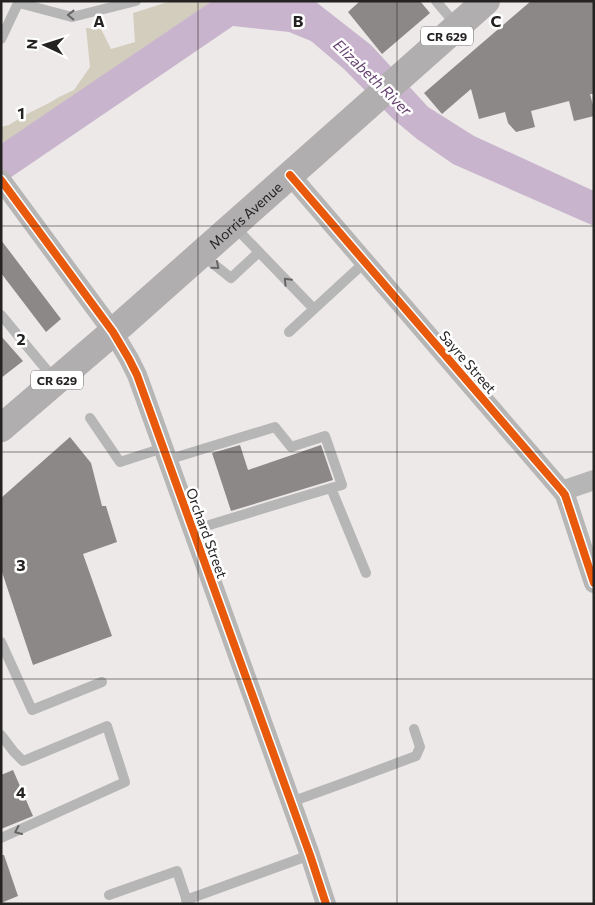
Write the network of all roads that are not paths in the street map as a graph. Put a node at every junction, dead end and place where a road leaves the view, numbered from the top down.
1 (136, 1) edge
2 (436, 1) edge
3 (486, 1) edge
4 (19, 2) edge
5 (457, 27) junction
6 (1, 39) edge
7 (290, 175) junction
8 (1, 180) edge
9 (234, 225) junction
10 (259, 252) junction
11 (201, 254) junction
12 (365, 262) junction
13 (314, 309) junction
14 (1, 314) edge
15 (112, 332) junction
16 (289, 332) dead end
17 (55, 381) junction
18 (90, 418) dead end
19 (1, 428) edge
20 (165, 454) junction
21 (594, 480) edge
22 (332, 488) junction
23 (562, 491) junction
24 (193, 530) junction
25 (366, 573) dead end
26 (594, 583) edge
27 (1, 642) edge
28 (102, 682) dead end
29 (414, 729) dead end
30 (1, 735) edge
31 (291, 802) junction
32 (1, 838) edge
33 (310, 855) junction
34 (110, 895) dead end
35 (187, 902) edge
36 (326, 904) edge

1 -> 4 lane
2 - 5 lane
3 - 5 main road, Morris Avenue / CR 629
4 - 6 lane
5 - 7 main road, Morris Avenue / CR 629
7 - 9 main road, Morris Avenue / CR 629
7 - 12 street, Sayre Street
8 - 15 street, Orchard Street
9 - 10 lane
9 - 11 main road, Morris Avenue / CR 629
11 -> 10 lane
13 -> 10 lane
11 - 15 main road, Morris Avenue / CR 629
12 - 13 lane
12 - 23 street, Sayre Street
13 - 16 lane
14 - 17 lane
15 - 17 main road, Morris Avenue / CR 629
15 - 20 street, Orchard Street
17 - 19 main road, Morris Avenue / CR 629
18 - 20 lane
20 - 22 lane
20 - 24 street, Orchard Street
21 - 23 street
22 - 24 lane
22 - 25 lane
23 - 26 street, Sayre Street
24 - 31 street, Orchard Street
27 - 28 lane
29 - 31 lane
30 -> 32 lane
31 - 33 street, Orchard Street
33 - 35 lane
33 - 36 street, Orchard Street
34 - 35 lane

